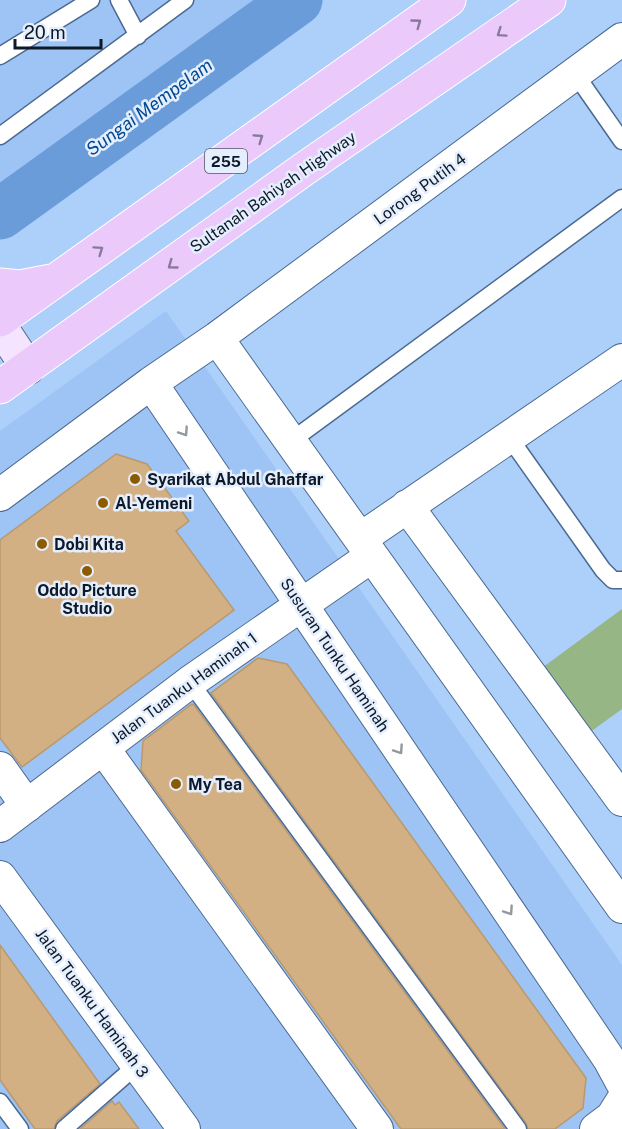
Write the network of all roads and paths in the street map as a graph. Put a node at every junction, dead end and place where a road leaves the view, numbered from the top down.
1 (90, 0) edge
2 (119, 0) edge
3 (185, 0) edge
4 (449, 0) edge
5 (549, 0) edge
6 (138, 36) junction
7 (622, 39) edge
8 (0, 56) edge
9 (576, 75) junction
10 (0, 135) edge
11 (622, 141) edge
12 (622, 198) edge
13 (64, 274) junction
14 (0, 285) edge
15 (0, 320) edge
16 (0, 326) edge
17 (217, 338) junction
18 (621, 364) edge
19 (28, 368) junction
20 (151, 383) junction
21 (0, 387) edge
22 (509, 437) junction
23 (291, 441) junction
24 (0, 495) edge
25 (407, 506) junction
26 (366, 547) junction
27 (622, 580) edge
28 (300, 604) junction
29 (190, 682) junction
30 (103, 748) junction
31 (0, 768) edge
32 (622, 800) edge
33 (27, 806) junction
34 (0, 826) edge
35 (0, 877) edge
36 (622, 907) edge
37 (137, 1065) junction
38 (622, 1083) edge
39 (622, 1101) edge
40 (0, 1102) edge
41 (20, 1129) edge
42 (64, 1129) edge
43 (184, 1129) edge
44 (377, 1129) edge
45 (518, 1129) edge
46 (597, 1129) edge

1 - 8 lane
2 - 6 lane
3 - 6 lane
13 -> 4 main road, 255
5 -> 19 main road, Sultanah Bahiyah Highway
6 - 10 lane
7 - 9 street, Lorong Putih 4
9 - 11 lane
9 - 17 street, Lorong Putih 4
12 - 23 lane
13 - 14 main road
13 - 15 main road, 255
16 - 19 street
17 - 20 street, Lorong Putih 4
17 - 23 street
18 - 22 street, Jalan Tuanku Haminah 1
19 - 21 main road, Sultanah Bahiyah Highway
20 - 24 street
20 -> 28 street, Susuran Tunku Haminah
22 - 25 street, Jalan Tuanku Haminah 1
22 - 27 lane
23 - 26 street
25 - 26 street, Jalan Tuanku Haminah 1
25 - 32 street
26 - 28 street, Jalan Tuanku Haminah 1
26 - 36 street
28 - 29 street, Jalan Tuanku Haminah 1
28 -> 38 street, Susuran Tunku Haminah
29 - 30 street, Jalan Tuanku Haminah 1
29 - 45 lane
30 - 33 street, Jalan Tuanku Haminah 1
30 - 44 street
31 - 33 street
33 - 34 street, Jalan Tuanku Haminah 1
35 - 37 street, Jalan Tuanku Haminah 3
37 - 42 lane
37 - 43 street, Jalan Tuanku Haminah 3
39 - 46 street
40 - 41 lane

